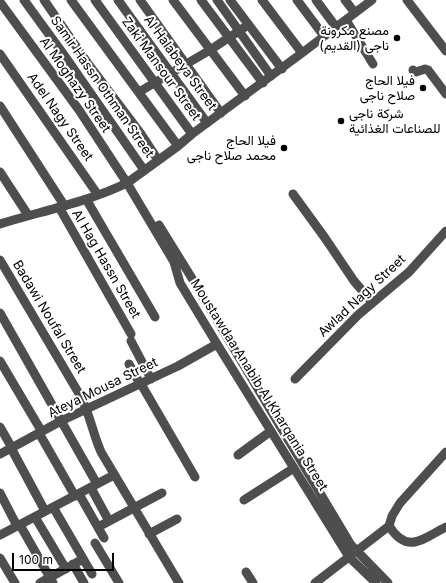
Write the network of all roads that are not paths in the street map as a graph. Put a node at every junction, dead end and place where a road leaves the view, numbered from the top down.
1 (24, 0) edge
2 (44, 0) edge
3 (71, 0) edge
4 (95, 0) edge
5 (118, 0) edge
6 (140, 0) edge
7 (173, 0) edge
8 (201, 0) edge
9 (217, 0) edge
10 (230, 0) edge
11 (262, 0) edge
12 (297, 0) edge
13 (316, 0) edge
14 (346, 0) edge
15 (372, 0) edge
16 (406, 0) edge
17 (0, 2) edge
18 (355, 13) junction
19 (346, 20) junction
20 (248, 25) junction
21 (336, 27) junction
22 (239, 31) junction
23 (324, 36) junction
24 (229, 38) junction
25 (210, 50) junction
26 (446, 51) edge
27 (0, 54) edge
28 (302, 54) junction
29 (373, 64) dead end
30 (186, 65) junction
31 (282, 69) junction
32 (413, 70) dead end
33 (171, 73) junction
34 (271, 76) junction
35 (154, 82) junction
36 (263, 83) junction
37 (138, 92) junction
38 (446, 94) edge
39 (245, 96) junction
40 (0, 106) edge
41 (221, 113) junction
42 (207, 123) junction
43 (192, 134) junction
44 (178, 146) junction
45 (158, 160) junction
46 (144, 170) junction
47 (0, 172) edge
48 (129, 182) junction
49 (293, 194) dead end
50 (98, 195) junction
51 (86, 199) junction
52 (61, 206) junction
53 (28, 215) junction
54 (0, 224) edge
55 (446, 231) edge
56 (0, 260) edge
57 (372, 302) junction
58 (0, 314) edge
59 (155, 317) dead end
60 (217, 344) junction
61 (0, 361) edge
62 (129, 364) dead end
63 (151, 379) junction
64 (295, 379) dead end
65 (141, 384) junction
66 (87, 409) junction
67 (61, 421) junction
68 (0, 427) edge
69 (271, 431) junction
70 (41, 433) junction
71 (11, 448) junction
72 (446, 452) edge
73 (0, 454) edge
74 (238, 455) dead end
75 (294, 468) junction
76 (114, 475) junction
77 (195, 477) dead end
78 (94, 486) junction
79 (0, 493) edge
80 (162, 493) dead end
81 (77, 495) junction
82 (244, 500) dead end
83 (49, 509) junction
84 (134, 509) junction
85 (35, 517) junction
86 (177, 519) dead end
87 (109, 521) junction
88 (19, 525) junction
89 (389, 526) junction
90 (98, 527) junction
91 (446, 527) edge
92 (149, 534) junction
93 (0, 535) edge
94 (104, 538) dead end
95 (95, 543) dead end
96 (353, 554) junction
97 (0, 558) edge
98 (83, 559) junction
99 (69, 566) junction
100 (246, 572) dead end
101 (92, 574) dead end
102 (51, 580) edge
103 (15, 583) edge
104 (40, 583) edge
105 (84, 583) edge
106 (119, 583) edge
107 (179, 583) edge
108 (253, 583) edge
109 (315, 583) edge
110 (376, 583) edge
111 (388, 583) edge

1 - 46 street, Samir Hassn Othman Street
2 - 45 street
3 - 37 street
4 - 35 street, Zaki Mansour Street
5 - 33 street, Al Halabeya Street
6 - 30 street
7 - 25 street
8 - 24 street
9 - 22 street
10 - 20 street
11 - 28 street
12 - 23 street
13 - 21 street
14 - 18 street
15 - 18 street
16 - 26 street
17 - 48 street, Al Moghazy Street
18 - 19 street
19 - 21 street
19 - 29 street
20 - 22 street
20 - 31 street
21 - 23 street
22 - 24 street
22 - 34 street
23 - 28 street
24 - 25 street
24 - 36 street
25 - 30 street
25 - 39 street
27 - 50 street, Adel Nagy Street
28 - 31 street
30 - 33 street
30 - 41 street
31 - 34 street
32 - 38 street
33 - 35 street
33 - 42 street, Al Halabeya Street
34 - 36 street
35 - 37 street
35 - 43 street, Zaki Mansour Street
36 - 39 street
37 - 44 street
39 - 41 street
40 - 52 street, Al Hag Hassn Street
41 - 42 street
42 - 43 street
43 - 44 street
44 - 45 street
45 - 46 street
46 - 48 street
47 - 53 street
48 - 50 street
48 - 60 street, Moustawdaa Anabib Al Kharqania Street
48 - 96 street, Moustawdaa Anabib Al Kharqania Street
49 - 57 street
50 - 51 street
51 - 52 street
51 - 59 street
52 - 53 street
52 - 63 street, Al Hag Hassn Street
53 - 54 street
55 - 57 street, Awlad Nagy Street
56 - 66 street, Badawi Noufal Street
57 - 64 street, Awlad Nagy Street
58 - 67 street
60 - 63 street, Ateya Mousa Street
60 - 69 street, Moustawdaa Anabib Al Kharqania Street
61 - 70 street
62 - 65 street
63 - 65 street, Ateya Mousa Street
65 - 66 street, Ateya Mousa Street
65 - 77 street
66 - 67 street, Ateya Mousa Street
66 - 76 street, Badawi Noufal Street
67 - 70 street, Ateya Mousa Street
67 - 78 street
68 - 71 street
69 - 74 street
69 - 75 street, Moustawdaa Anabib Al Kharqania Street
70 - 71 street, Ateya Mousa Street
70 - 81 street
71 - 73 street, Ateya Mousa Street
71 - 83 street
72 - 89 street
75 - 82 street
75 - 96 street, Moustawdaa Anabib Al Kharqania Street
76 - 78 street
76 - 84 street, Badawi Noufal Street
78 - 81 street
78 - 87 street
79 - 88 street
80 - 84 street
81 - 83 street
81 - 90 street
83 - 85 street
83 - 98 street
84 - 87 street
84 - 92 street, Badawi Noufal Street
85 - 88 street
85 - 99 street
86 - 92 street
87 - 90 street
88 - 93 street
88 - 102 street
89 - 91 street
89 - 96 street
90 - 94 street
92 - 107 street, Badawi Noufal Street
95 - 106 street
96 - 109 street
96 - 110 street
96 - 111 street
97 - 103 street
98 - 99 street
98 - 101 street
99 - 102 street
99 - 105 street
100 - 108 street
102 - 104 street

